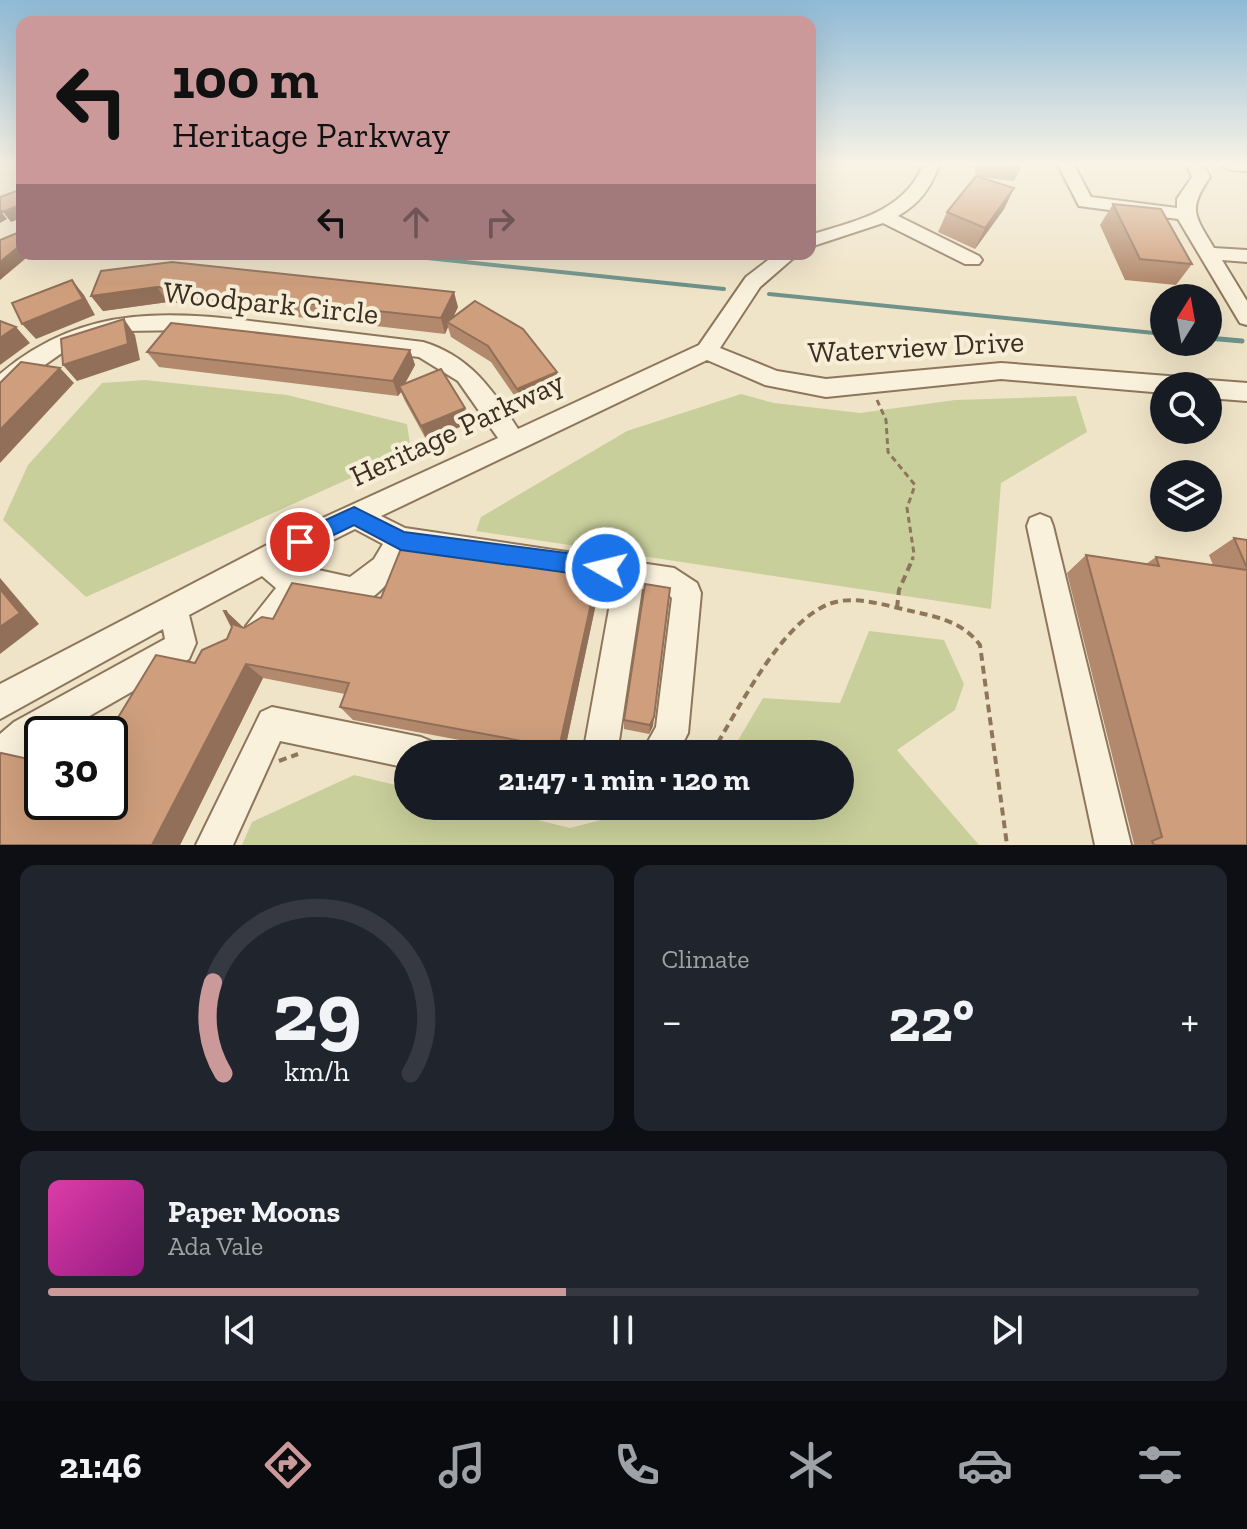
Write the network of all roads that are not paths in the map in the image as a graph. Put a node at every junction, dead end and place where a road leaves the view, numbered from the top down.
1 (904, 204) edge
2 (1105, 204) edge
3 (1186, 204) edge
4 (1186, 214) junction
5 (885, 217) junction
6 (816, 239) edge
7 (1208, 253) junction
8 (1247, 256) edge
9 (780, 260) edge
10 (972, 260) dead end
11 (1247, 318) edge
12 (707, 351) junction
13 (1150, 383) edge
14 (0, 387) edge
15 (1222, 390) edge
16 (1247, 392) edge
17 (512, 439) junction
18 (354, 515) junction
19 (1040, 526) dead end
20 (401, 540) junction
21 (265, 560) junction
22 (620, 573) junction
23 (297, 581) junction
24 (173, 608) junction
25 (261, 626) edge
26 (179, 646) junction
27 (212, 652) edge
28 (0, 703) edge
29 (602, 740) edge
30 (667, 740) edge
31 (394, 748) edge
32 (0, 756) edge
33 (214, 845) edge
34 (1113, 845) edge

1 - 5 street
2 - 4 street
3 - 4 street
4 - 7 street
5 - 6 street
5 - 10 street
7 - 8 street
7 - 11 street
9 - 12 street
12 - 13 street, Waterview Drive
12 - 17 street, Heritage Parkway
14 - 17 street, Woodpark Circle
15 - 16 street
17 - 18 street, Heritage Parkway
18 - 20 street
18 - 21 street, Heritage Parkway
19 - 34 street
20 - 22 street
20 - 23 street
21 - 23 street
21 - 24 street, Heritage Parkway
22 - 29 street
22 - 30 street
23 - 25 street
24 - 26 street
24 - 28 street, Heritage Parkway
26 - 27 street
26 - 32 street
31 - 33 street

